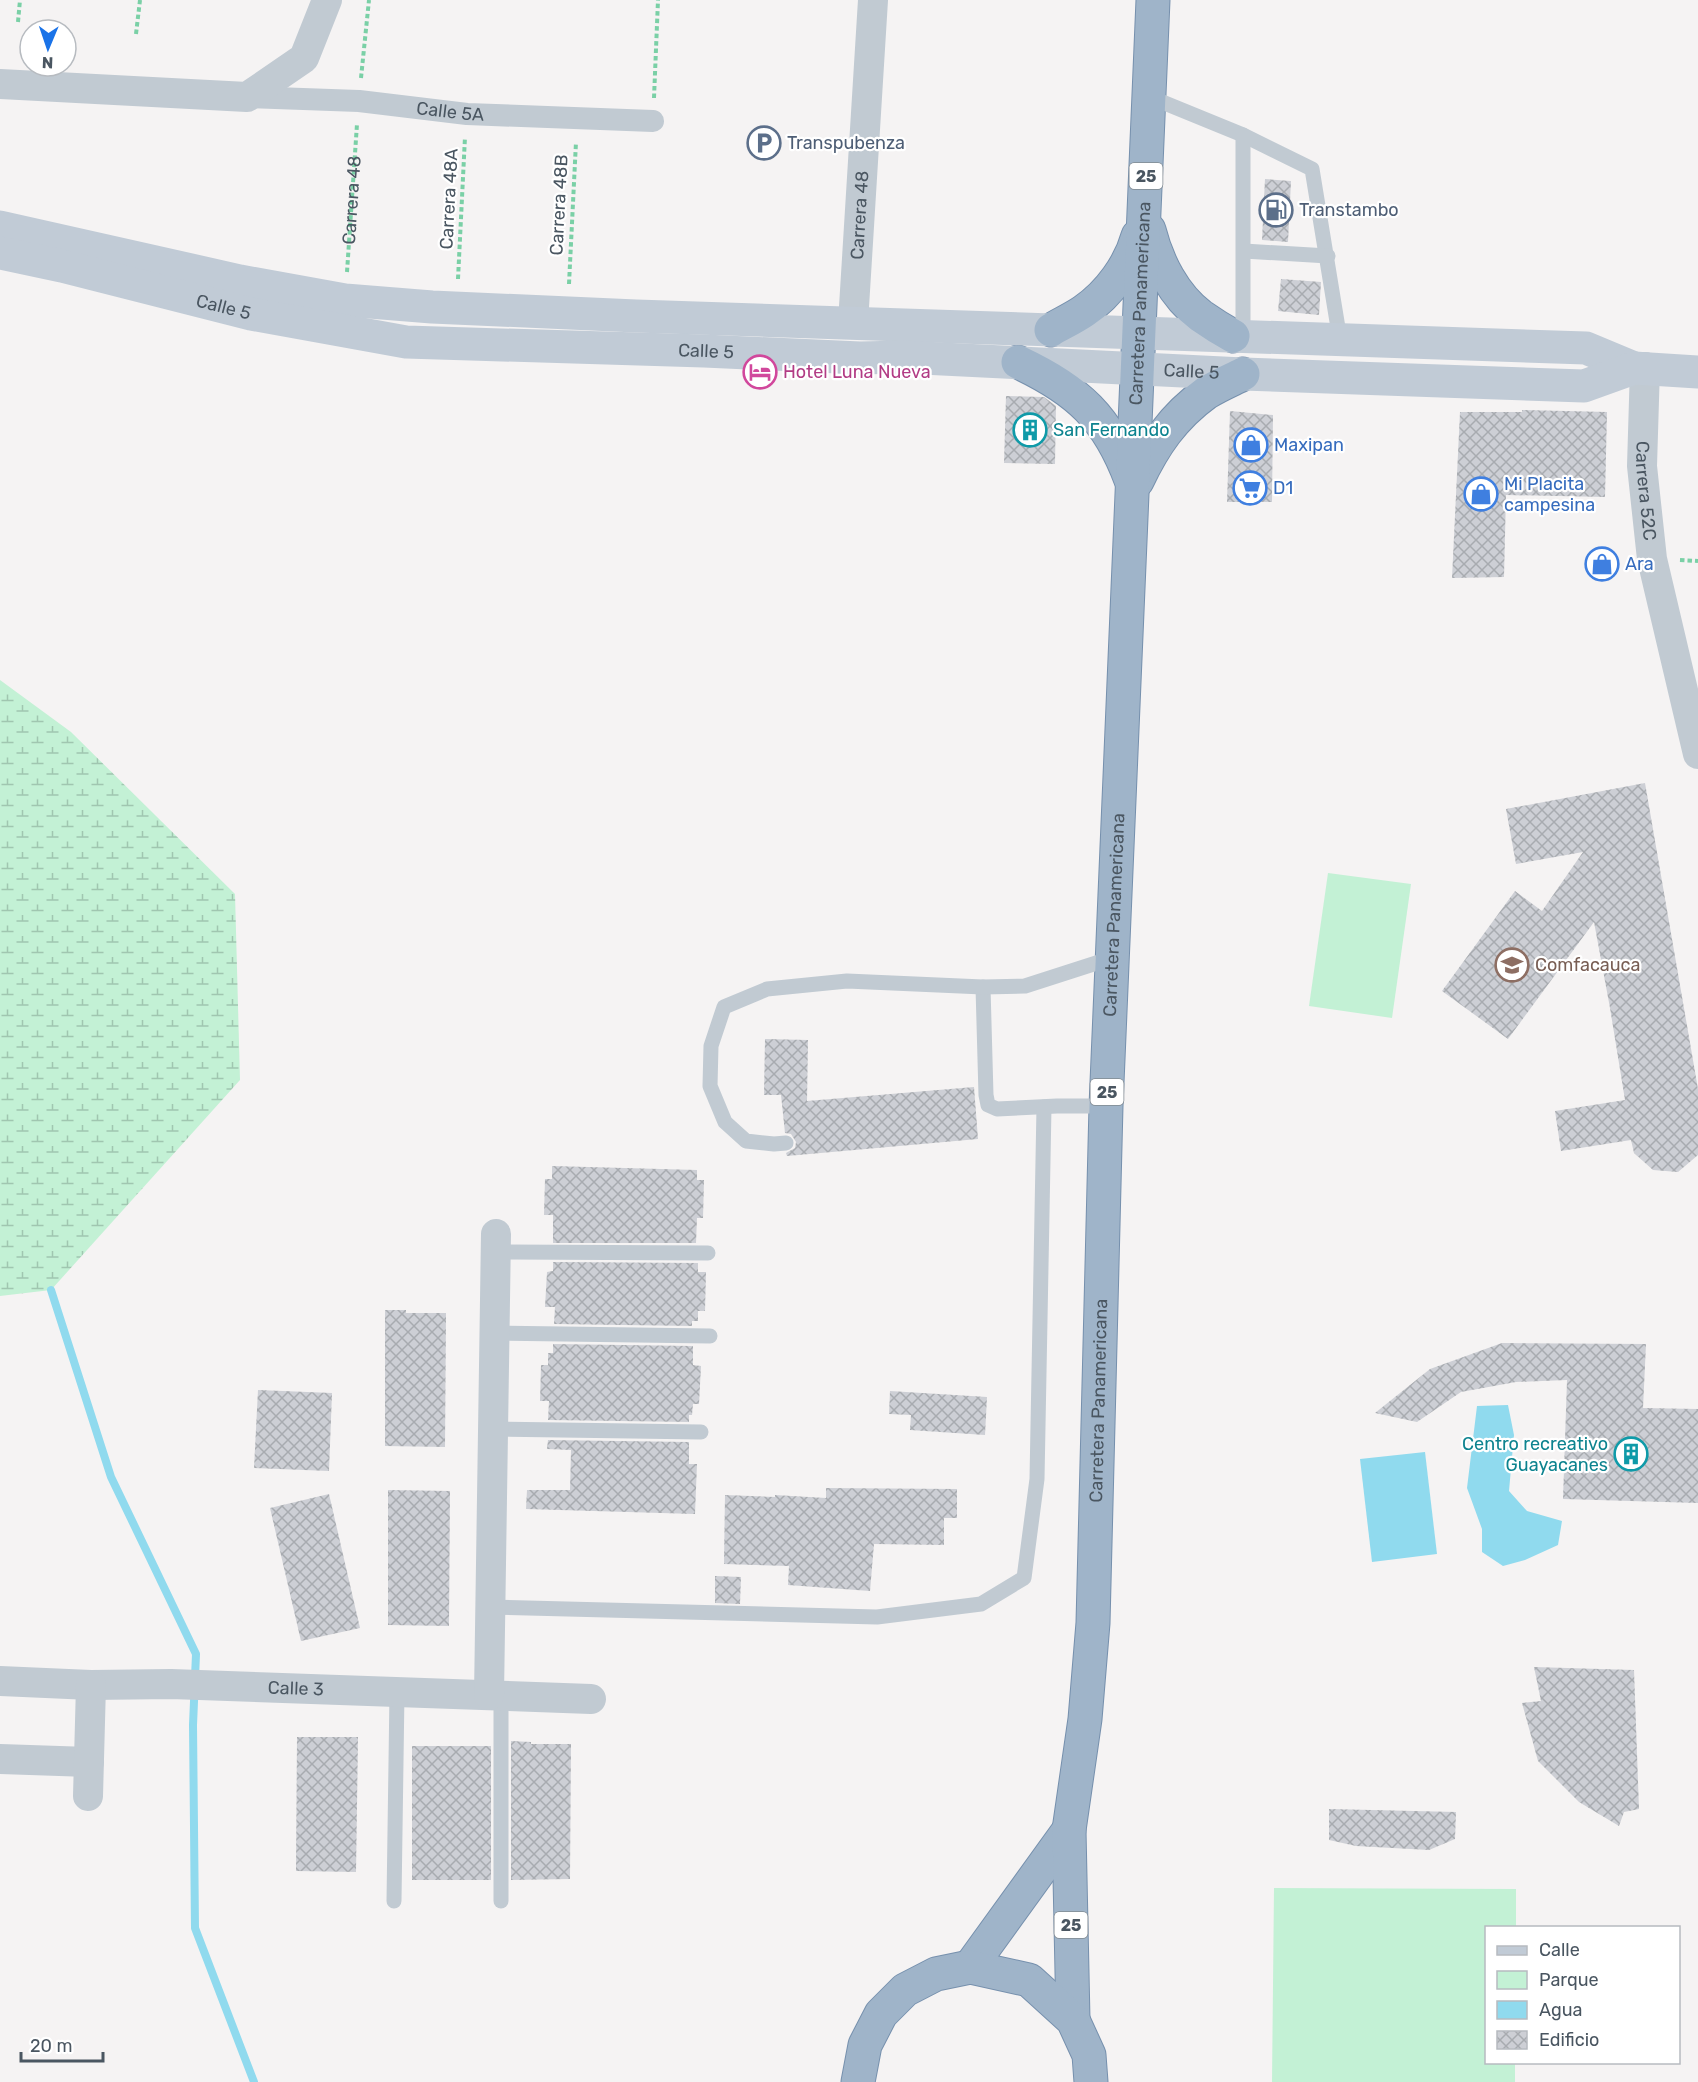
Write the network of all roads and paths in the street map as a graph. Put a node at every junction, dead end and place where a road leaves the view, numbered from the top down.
1 (20, 0) edge
2 (140, 0) edge
3 (327, 0) edge
4 (369, 0) edge
5 (658, 0) edge
6 (873, 0) edge
7 (1153, 0) edge
8 (18, 18) edge
9 (136, 34) dead end
10 (0, 84) edge
11 (247, 97) junction
12 (1150, 97) junction
13 (359, 101) junction
14 (467, 114) junction
15 (577, 117) junction
16 (653, 120) joint
17 (1243, 135) junction
18 (1145, 214) junction
19 (0, 227) edge
20 (1244, 251) junction
21 (0, 254) edge
22 (1328, 256) junction
23 (457, 286) dead end
24 (569, 294) dead end
25 (345, 300) junction
26 (853, 323) junction
27 (1051, 330) junction
28 (1140, 333) junction
29 (1238, 336) junction
30 (1340, 340) junction
31 (1018, 362) junction
32 (1640, 368) junction
33 (1139, 369) junction
34 (1698, 372) edge
35 (1243, 374) junction
36 (1134, 488) junction
37 (1692, 697) edge
38 (1698, 754) edge
39 (1112, 958) junction
40 (983, 987) junction
41 (1106, 1106) junction
42 (1044, 1107) junction
43 (786, 1143) dead end
44 (496, 1243) joint
45 (708, 1253) dead end
46 (495, 1333) junction
47 (710, 1336) dead end
48 (493, 1429) junction
49 (701, 1432) dead end
50 (490, 1607) junction
51 (0, 1681) edge
52 (91, 1685) junction
53 (397, 1692) junction
54 (495, 1695) junction
55 (591, 1698) dead end
56 (0, 1758) edge
57 (89, 1762) junction
58 (88, 1796) dead end
59 (1069, 1830) junction
60 (394, 1901) dead end
61 (501, 1901) dead end
62 (970, 1967) junction
63 (1073, 2020) junction
64 (858, 2082) edge
65 (1091, 2082) edge

1 - 8 path
2 - 9 path
3 - 11 street
4 - 13 path, Carrera 48
5 - 16 path
6 - 26 street, Carrera 48
7 - 12 highway, Carretera Panamericana / 25
10 - 11 street, Calle 5A
11 - 13 street, Calle 5A
12 - 17 lane
12 - 18 highway, Carretera Panamericana / 25
13 - 14 street, Calle 5A
13 - 25 path, Carrera 48
14 - 15 street, Calle 5A
14 - 23 path, Carrera 48A
15 - 16 street, Calle 5A
15 - 24 path, Carrera 48B
17 - 20 lane
17 - 22 lane
18 - 27 highway
18 - 28 highway, Carretera Panamericana / 25
18 - 29 highway
19 - 25 main road, Calle 5
20 - 22 lane
20 - 29 lane
21 - 31 main road, Calle 5
22 - 30 lane
25 - 26 main road, Calle 5
26 - 27 main road, Calle 5
27 - 28 main road, Calle 5
28 - 29 main road, Calle 5
28 - 33 highway, Carretera Panamericana / 25
29 - 30 main road, Calle 5
30 - 32 main road, Calle 5
31 - 33 main road, Calle 5
31 - 36 highway
32 - 34 main road, Calle 5
32 - 35 main road, Calle 5
32 - 37 street, Carrera 52C
33 - 35 main road, Calle 5
33 - 36 highway, Carretera Panamericana / 25
35 - 36 highway
36 - 39 highway, Carretera Panamericana / 25
37 - 38 street, Carrera 52C
39 - 40 lane
39 - 41 highway, Carretera Panamericana / 25
40 - 42 lane
40 - 43 lane
41 - 42 lane
41 - 59 highway, Carretera Panamericana / 25
42 - 50 lane
44 - 45 lane
44 - 46 street
46 - 47 lane
46 - 48 street
48 - 49 lane
48 - 50 street
50 - 54 street
51 - 52 street, Calle 3
52 - 53 street, Calle 3
52 - 57 street
53 - 54 street, Calle 3
53 - 60 lane
54 - 55 street, Calle 3
54 - 61 lane
56 - 57 street
57 - 58 street
59 - 62 highway, Carretera Panamericana / 25
59 - 63 highway, Carretera Panamericana / 25
62 - 63 highway
62 - 64 highway
63 - 65 highway

